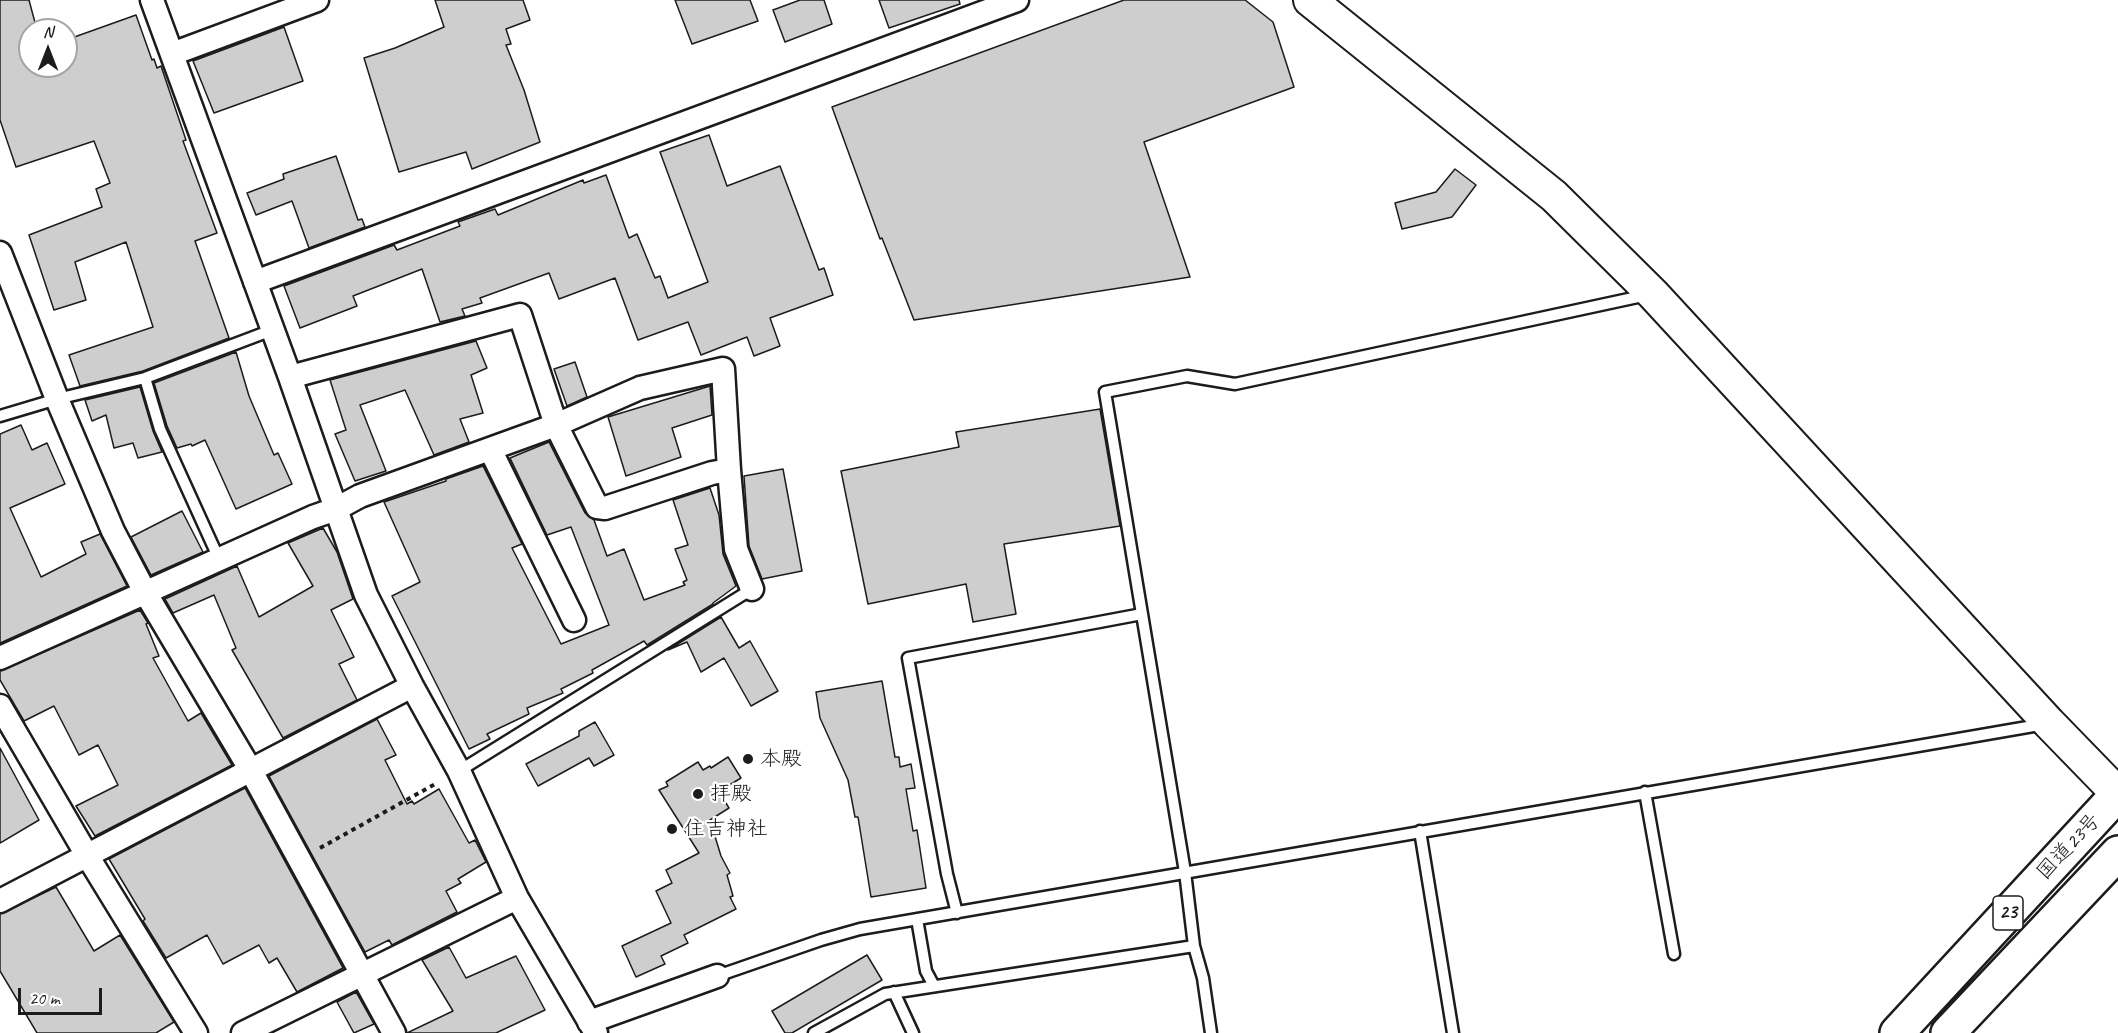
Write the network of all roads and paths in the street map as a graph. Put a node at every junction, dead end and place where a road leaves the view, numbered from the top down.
1 (152, 0) edge
2 (317, 0) edge
3 (1017, 0) edge
4 (1310, 0) edge
5 (172, 54) junction
6 (0, 253) edge
7 (255, 282) junction
8 (1653, 294) junction
9 (272, 330) junction
10 (290, 377) junction
11 (146, 378) junction
12 (57, 399) junction
13 (0, 416) edge
14 (556, 425) junction
15 (490, 449) junction
16 (729, 470) junction
17 (336, 509) junction
18 (219, 559) junction
19 (752, 589) joint
20 (145, 592) junction
21 (1142, 614) junction
22 (574, 620) dead end
23 (0, 658) edge
24 (412, 686) junction
25 (0, 706) edge
26 (2049, 723) junction
27 (250, 769) junction
28 (459, 771) junction
29 (1646, 792) junction
30 (2118, 794) edge
31 (1420, 831) junction
32 (2118, 853) edge
33 (88, 857) junction
34 (299, 860) junction
35 (1185, 873) junction
36 (517, 898) junction
37 (0, 901) edge
38 (957, 913) junction
39 (917, 919) junction
40 (1194, 946) junction
41 (1674, 954) dead end
42 (362, 973) junction
43 (717, 976) joint
44 (934, 986) junction
45 (894, 992) junction
46 (592, 1028) edge
47 (196, 1033) edge
48 (243, 1033) edge
49 (394, 1033) edge
50 (814, 1033) edge
51 (913, 1033) edge
52 (1211, 1033) edge
53 (1453, 1033) edge
54 (1897, 1033) edge
55 (1948, 1033) edge

1 - 5 street
2 - 5 street
3 - 7 street
4 - 8 street
5 - 7 street
6 - 12 street
7 - 9 street
8 - 21 lane
8 - 26 street
9 - 10 street
9 - 11 lane
10 - 14 street
10 - 17 street
11 - 12 lane
11 - 18 lane
12 - 13 lane
12 - 20 street
14 - 15 street
14 - 16 street
14 - 16 street
15 - 17 street
15 - 22 street
16 - 19 street
17 - 18 street
17 - 24 street
18 - 20 street
19 - 28 lane
20 - 23 street
20 - 27 street
21 - 35 lane
21 - 38 lane
24 - 27 street
24 - 28 street
25 - 33 street
26 - 29 lane
26 - 30 street
27 - 33 street
27 - 34 street
28 - 34 path
28 - 36 street
29 - 31 lane
29 - 41 lane
30 - 54 highway, 国道23号 / 23
31 - 35 lane
31 - 53 lane
32 - 55 highway, 国道23号 / 23
33 - 37 street
33 - 47 street
34 - 42 street
35 - 38 lane
35 - 40 lane
36 - 42 street
36 - 46 street
38 - 39 lane
39 - 43 lane
39 - 44 lane
40 - 44 lane
40 - 52 lane
42 - 48 street
42 - 49 street
43 - 46 street
44 - 45 lane
45 - 50 lane
45 - 51 lane

